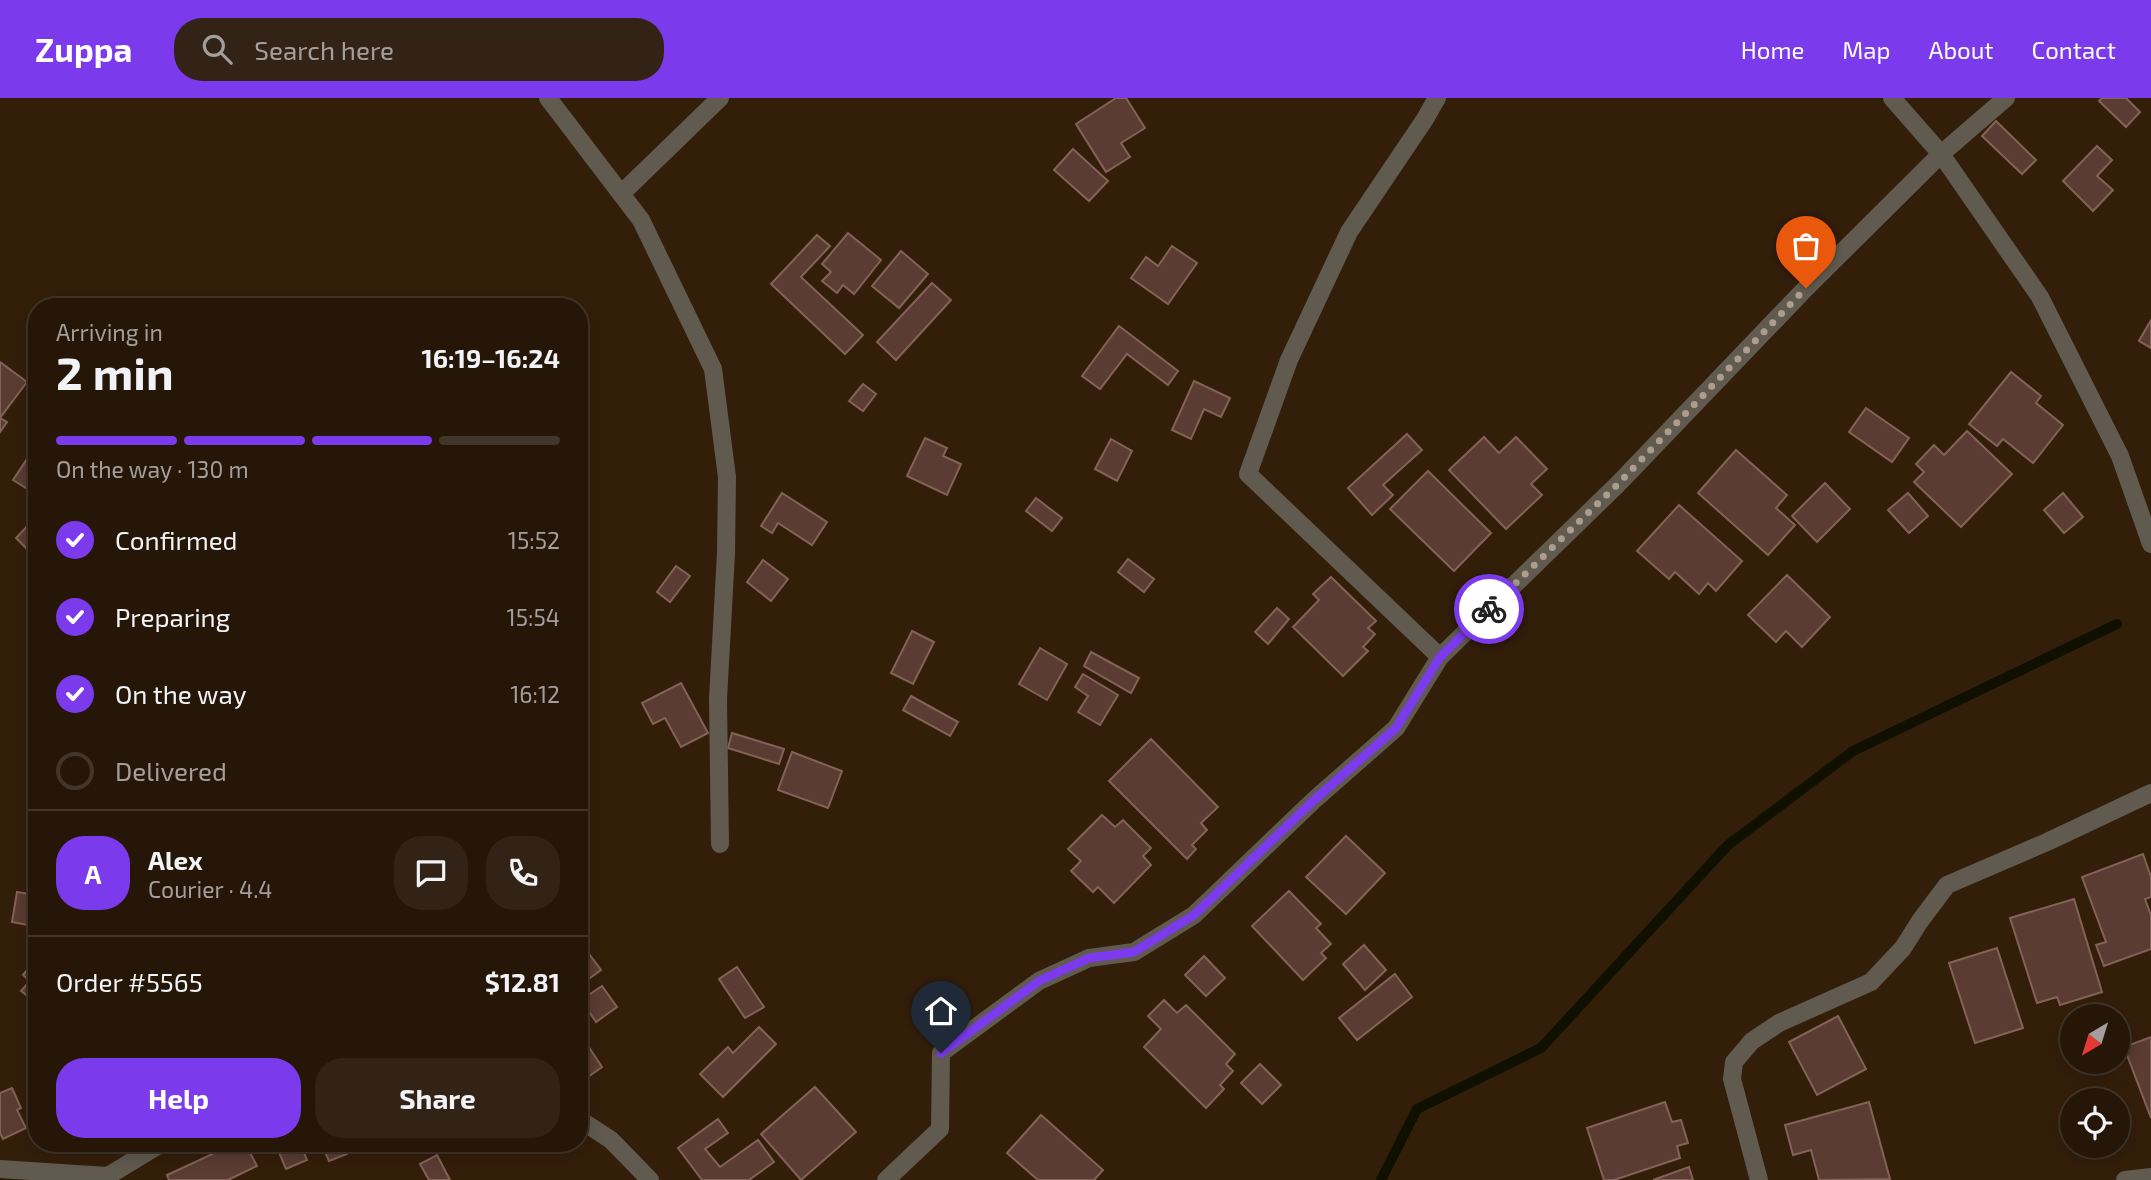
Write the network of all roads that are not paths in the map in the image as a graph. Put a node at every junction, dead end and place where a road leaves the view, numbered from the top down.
1 (548, 98) edge
2 (720, 98) edge
3 (1437, 98) edge
4 (1892, 98) edge
5 (2006, 98) edge
6 (1941, 154) junction
7 (621, 194) junction
8 (2151, 544) edge
9 (1440, 657) junction
10 (2151, 793) edge
11 (720, 844) dead end
12 (588, 1125) edge
13 (147, 1152) edge
14 (0, 1169) edge
15 (2151, 1177) edge
16 (650, 1180) edge
17 (886, 1180) edge
18 (1759, 1180) edge
19 (2125, 1180) edge

1 - 7 street
2 - 7 street
3 - 9 street
4 - 6 street
5 - 6 street
6 - 8 street
6 - 9 street
7 - 11 street
9 - 17 street
10 - 18 street
12 - 16 street
13 - 14 street
15 - 19 street

